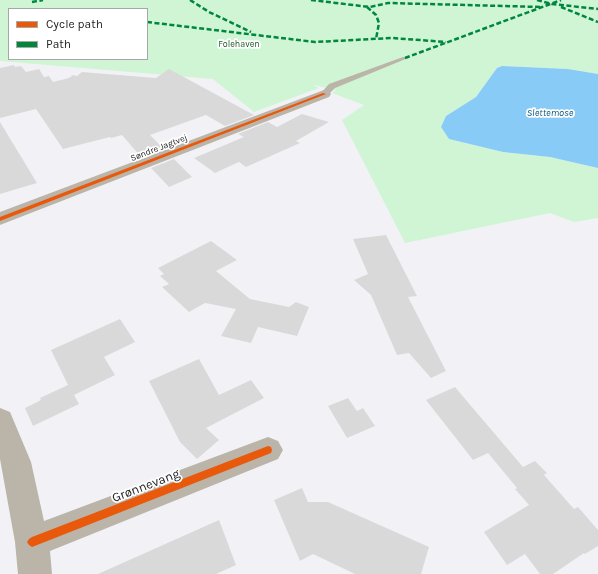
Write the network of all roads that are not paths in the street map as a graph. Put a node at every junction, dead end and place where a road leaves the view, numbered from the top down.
1 (404, 58) dead end
2 (324, 94) joint
3 (0, 219) edge
4 (0, 420) edge
5 (268, 450) dead end
6 (32, 542) junction
7 (35, 574) edge

1 - 2 lane
2 - 3 street, Søndre Jagtvej
4 - 6 street
5 - 6 street, Grønnevang
6 - 7 street

